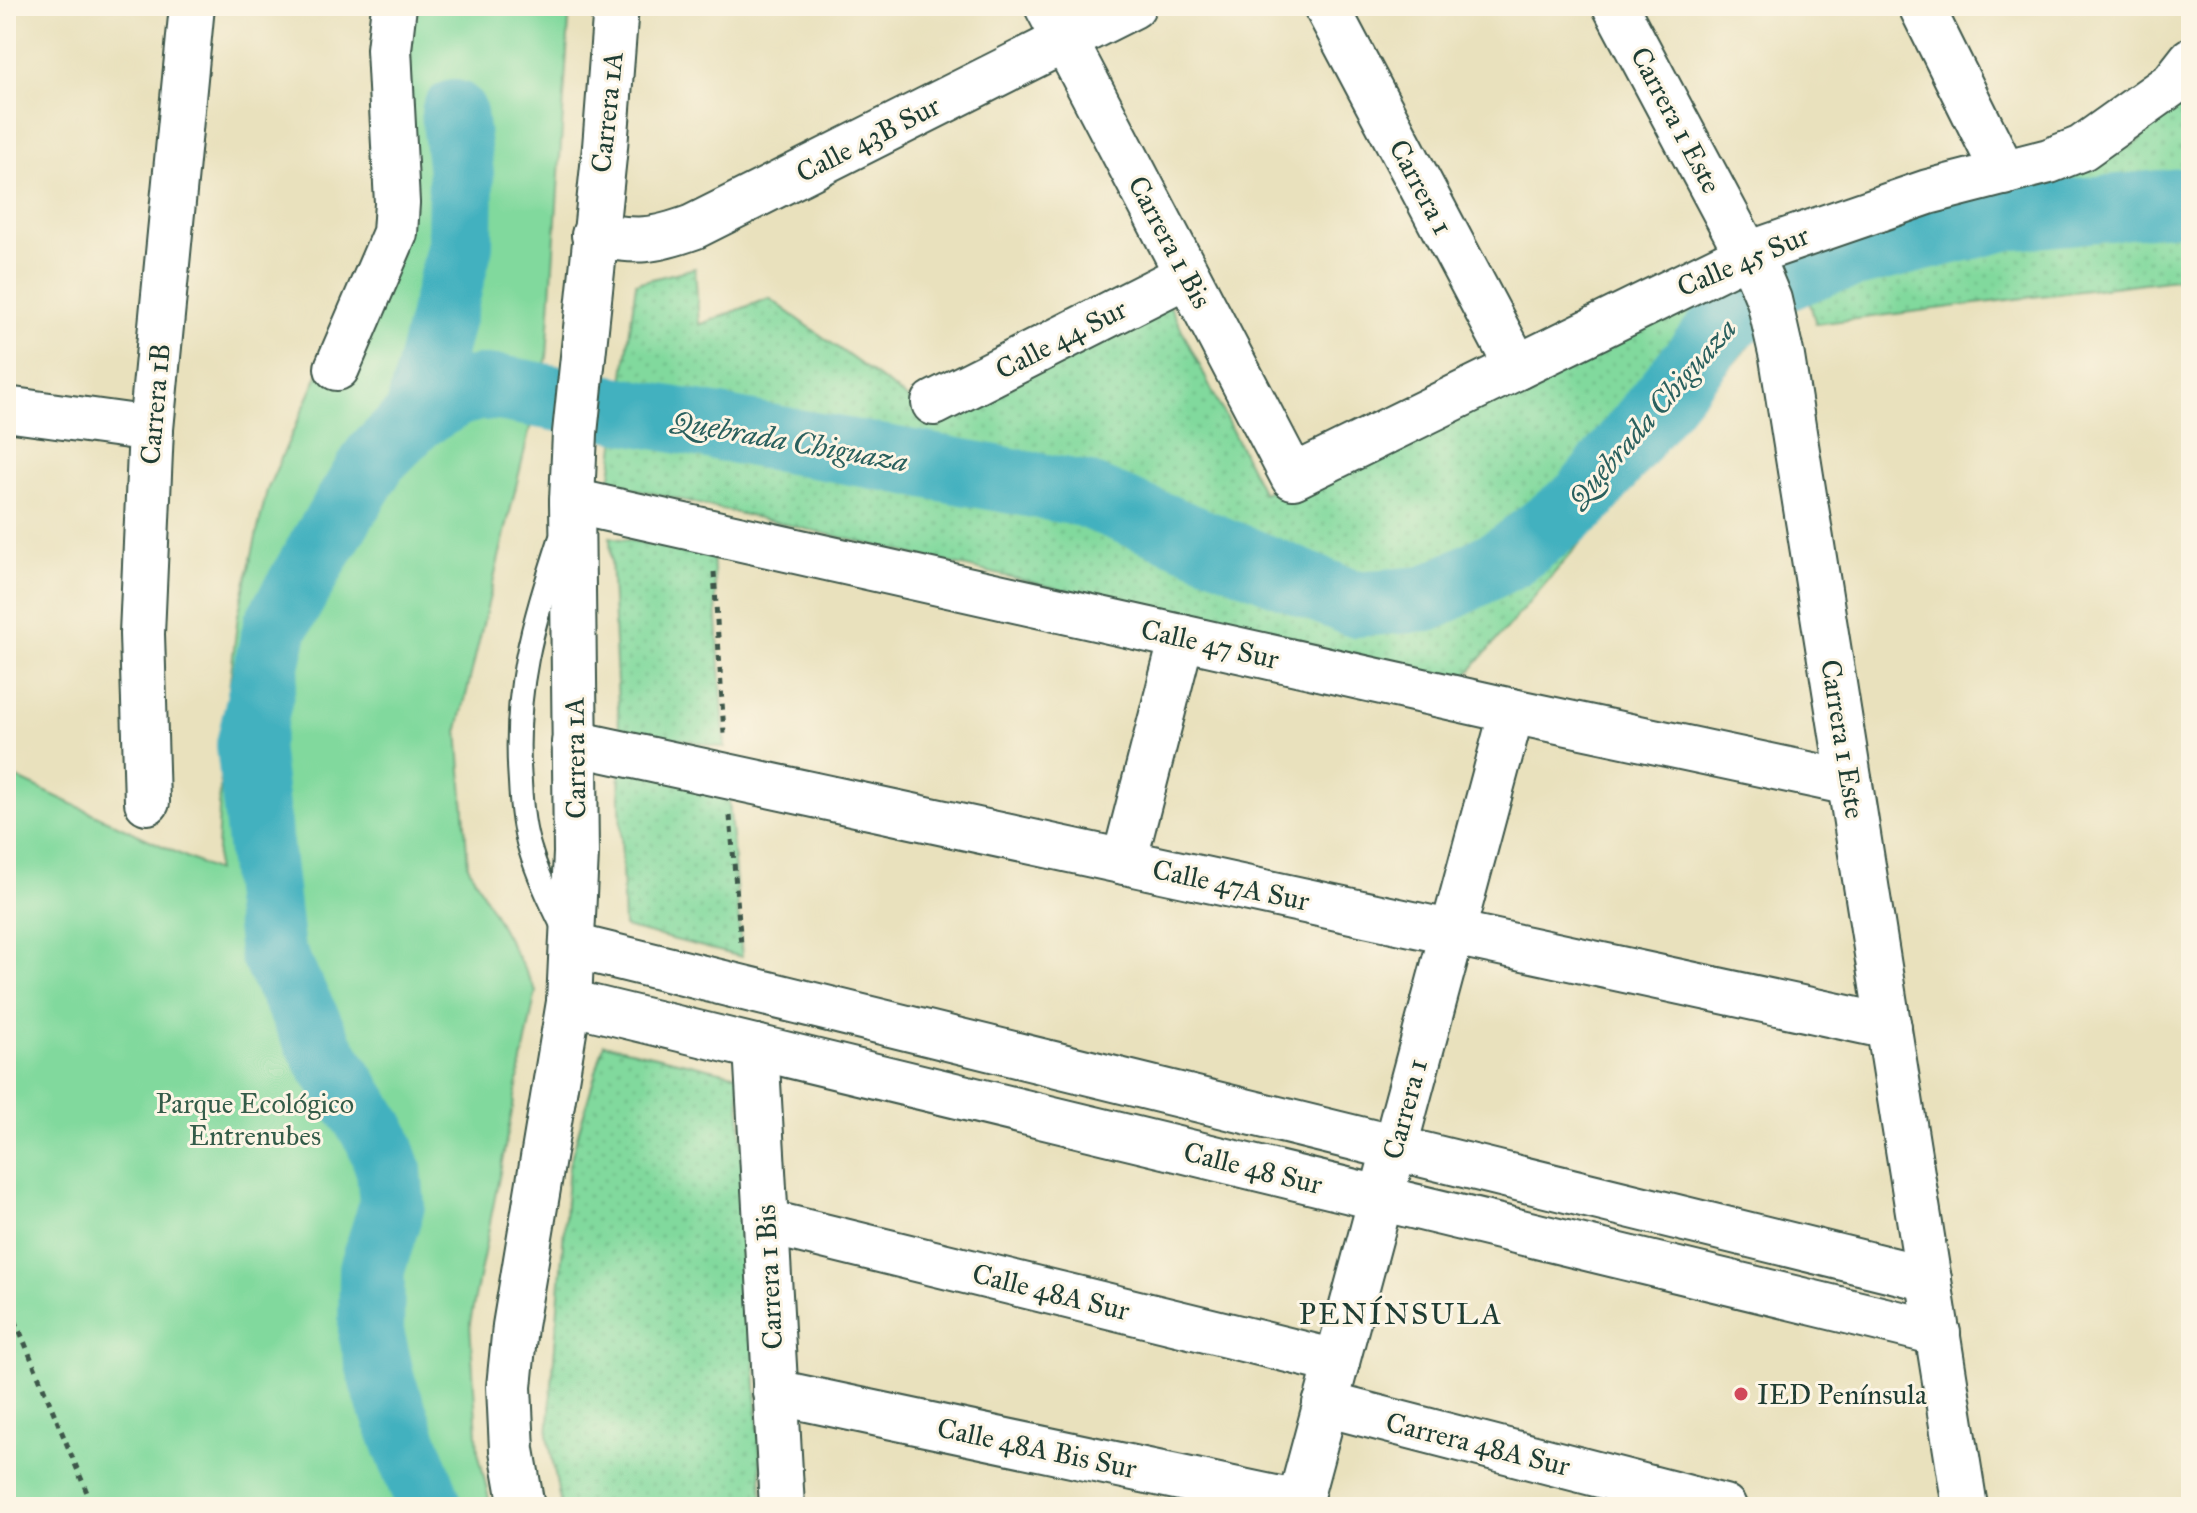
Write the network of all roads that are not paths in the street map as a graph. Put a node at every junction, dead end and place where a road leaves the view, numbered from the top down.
1 (192, 6) edge
2 (394, 6) edge
3 (616, 6) edge
4 (1133, 6) edge
5 (1326, 6) edge
6 (1615, 6) edge
7 (1921, 6) edge
8 (1056, 23) edge
9 (2191, 60) edge
10 (2004, 173) junction
11 (594, 235) junction
12 (1187, 275) junction
13 (1759, 276) junction
14 (1517, 367) junction
15 (337, 368) dead end
16 (934, 403) dead end
17 (6, 409) edge
18 (151, 429) junction
19 (1293, 477) joint
20 (572, 501) junction
21 (1182, 637) junction
22 (1512, 711) junction
23 (574, 743) junction
24 (1850, 783) junction
25 (147, 802) dead end
26 (1124, 862) junction
27 (1452, 933) junction
28 (573, 946) junction
29 (569, 1002) junction
30 (1889, 1027) junction
31 (756, 1047) junction
32 (1394, 1149) junction
33 (1381, 1199) junction
34 (766, 1222) junction
35 (1929, 1279) junction
36 (1938, 1333) junction
37 (1337, 1362) junction
38 (775, 1392) junction
39 (1325, 1404) junction
40 (1299, 1505) edge
41 (522, 1507) edge
42 (782, 1507) edge
43 (1724, 1507) edge
44 (1965, 1507) edge

1 - 18 street, Carrera 1B
2 - 15 street
3 - 11 street, Carrera 1A
4 - 8 street, Calle 43B Sur
5 - 14 street, Carrera 1
6 - 13 street, Carrera 1 Este
7 - 10 street
8 - 11 street, Calle 43B Sur
8 - 12 street, Carrera 1 Bis
9 - 10 street, Calle 45 Sur
10 - 13 street, Calle 45 Sur
11 - 20 street, Carrera 1A
12 - 16 street, Calle 44 Sur
12 - 19 street, Carrera 1 Bis
13 - 14 street, Calle 45 Sur
13 - 24 street, Carrera 1 Este
14 - 19 street, Calle 45 Sur
17 - 18 street
18 - 25 street, Carrera 1B
20 - 21 street, Calle 47 Sur
20 - 23 street, Carrera 1A
20 - 28 lane
21 - 22 street, Calle 47 Sur
21 - 26 street
22 - 24 street, Calle 47 Sur
22 - 27 street, Carrera 1
23 - 26 street, Calle 47A Sur
23 - 28 street, Carrera 1A
24 - 30 street, Carrera 1 Este
26 - 27 street, Calle 47A Sur
27 - 30 street, Calle 47A Sur
27 - 32 street, Carrera 1
28 - 29 street, Carrera 1A
28 - 32 street, Calle 48 Sur
29 - 31 street, Calle 48 Sur
29 - 41 street, Carrera 1A
30 - 35 street, Carrera 1 Este
31 - 33 street, Calle 48 Sur
31 - 34 street, Carrera 1 Bis
32 - 33 street, Carrera 1
32 - 35 street, Calle 48 Sur
33 - 36 street, Calle 48 Sur
33 - 37 street, Carrera 1
34 - 37 street, Calle 48A Sur
34 - 38 street, Carrera 1 Bis
35 - 36 street, Carrera 1 Este
36 - 44 street, Carrera 1 Este
37 - 39 street, Carrera 1
38 - 40 street, Calle 48A Bis Sur
38 - 42 street, Carrera 1 Bis
39 - 40 street, Carrera 1
39 - 43 street, Carrera 48A Sur

